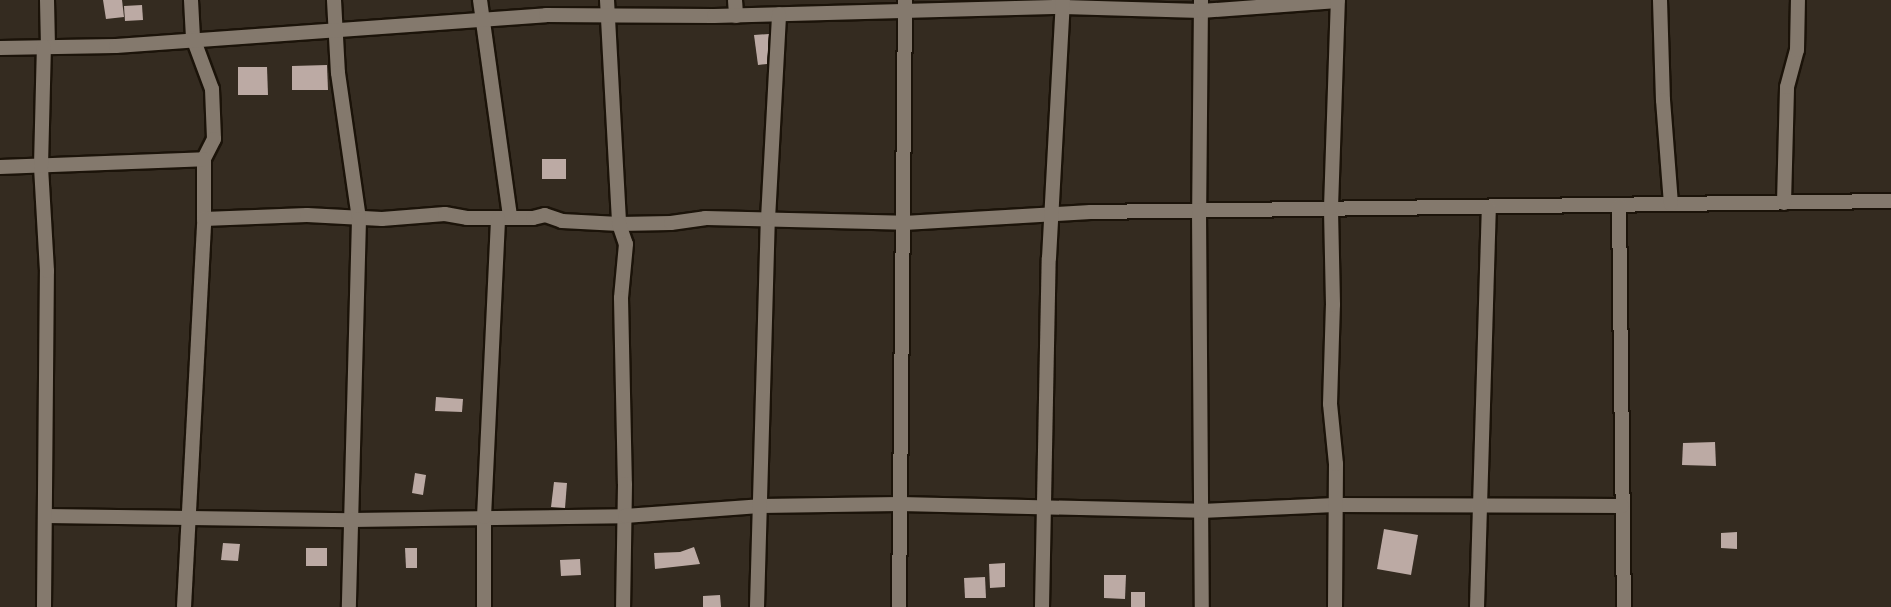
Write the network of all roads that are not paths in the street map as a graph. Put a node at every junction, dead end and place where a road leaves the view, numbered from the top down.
1 (47, 0) edge
2 (191, 0) edge
3 (333, 0) edge
4 (480, 0) edge
5 (607, 0) edge
6 (735, 0) edge
7 (1660, 0) edge
8 (1798, 0) edge
9 (1338, 1) edge
10 (1063, 3) edge
11 (905, 5) edge
12 (1201, 6) edge
13 (607, 14) junction
14 (779, 14) junction
15 (736, 16) junction
16 (481, 19) junction
17 (333, 32) junction
18 (193, 38) junction
19 (46, 47) junction
20 (0, 48) edge
21 (204, 159) junction
22 (41, 166) junction
23 (0, 167) edge
24 (1891, 201) edge
25 (1784, 203) junction
26 (1671, 204) junction
27 (1619, 206) junction
28 (1331, 208) junction
29 (1489, 208) junction
30 (1199, 210) junction
31 (1050, 216) junction
32 (504, 218) junction
33 (204, 219) junction
34 (359, 219) junction
35 (768, 219) junction
36 (904, 223) junction
37 (619, 224) junction
38 (900, 504) junction
39 (1043, 505) junction
40 (1335, 505) junction
41 (760, 506) junction
42 (1622, 506) junction
43 (1479, 507) junction
44 (1202, 511) junction
45 (46, 516) junction
46 (625, 516) junction
47 (189, 517) junction
48 (484, 517) junction
49 (351, 520) junction
50 (44, 607) edge
51 (184, 607) edge
52 (349, 607) edge
53 (484, 607) edge
54 (623, 607) edge
55 (757, 607) edge
56 (899, 607) edge
57 (1042, 607) edge
58 (1202, 607) edge
59 (1335, 607) edge
60 (1477, 607) edge
61 (1623, 607) edge

1 - 19 street
2 - 18 street
3 - 17 street
4 - 16 street
5 - 13 street
6 - 15 street
7 - 26 street
8 - 25 street
9 - 12 street
9 - 28 street
10 - 11 street
10 - 12 street
10 - 31 street
11 - 14 street
11 - 36 street
12 - 30 street
13 - 15 street
13 - 16 street
13 - 37 street
14 - 15 street
14 - 35 street
16 - 17 street
16 - 32 street
17 - 18 street
17 - 34 street
18 - 19 street
18 - 21 street
19 - 20 street
19 - 22 street
21 - 22 street
21 - 33 street
22 - 23 street
22 - 45 street
24 - 25 street
25 - 26 street
26 - 27 street
27 - 29 street
27 - 42 street
28 - 29 street
28 - 30 street
28 - 40 street
29 - 43 street
30 - 31 street
30 - 44 street
31 - 36 street
31 - 39 street
32 - 34 street
32 - 37 street
32 - 48 street
33 - 34 street
33 - 47 street
34 - 49 street
35 - 36 street
35 - 37 street
35 - 41 street
36 - 38 street
37 - 46 street
38 - 39 street
38 - 41 street
38 - 56 street
39 - 44 street
39 - 57 street
40 - 43 street
40 - 44 street
40 - 59 street
41 - 46 street
41 - 55 street
42 - 43 street
42 - 61 street
43 - 60 street
44 - 58 street
45 - 47 street
45 - 50 street
46 - 48 street
46 - 54 street
47 - 49 street
47 - 51 street
48 - 49 street
48 - 53 street
49 - 52 street

